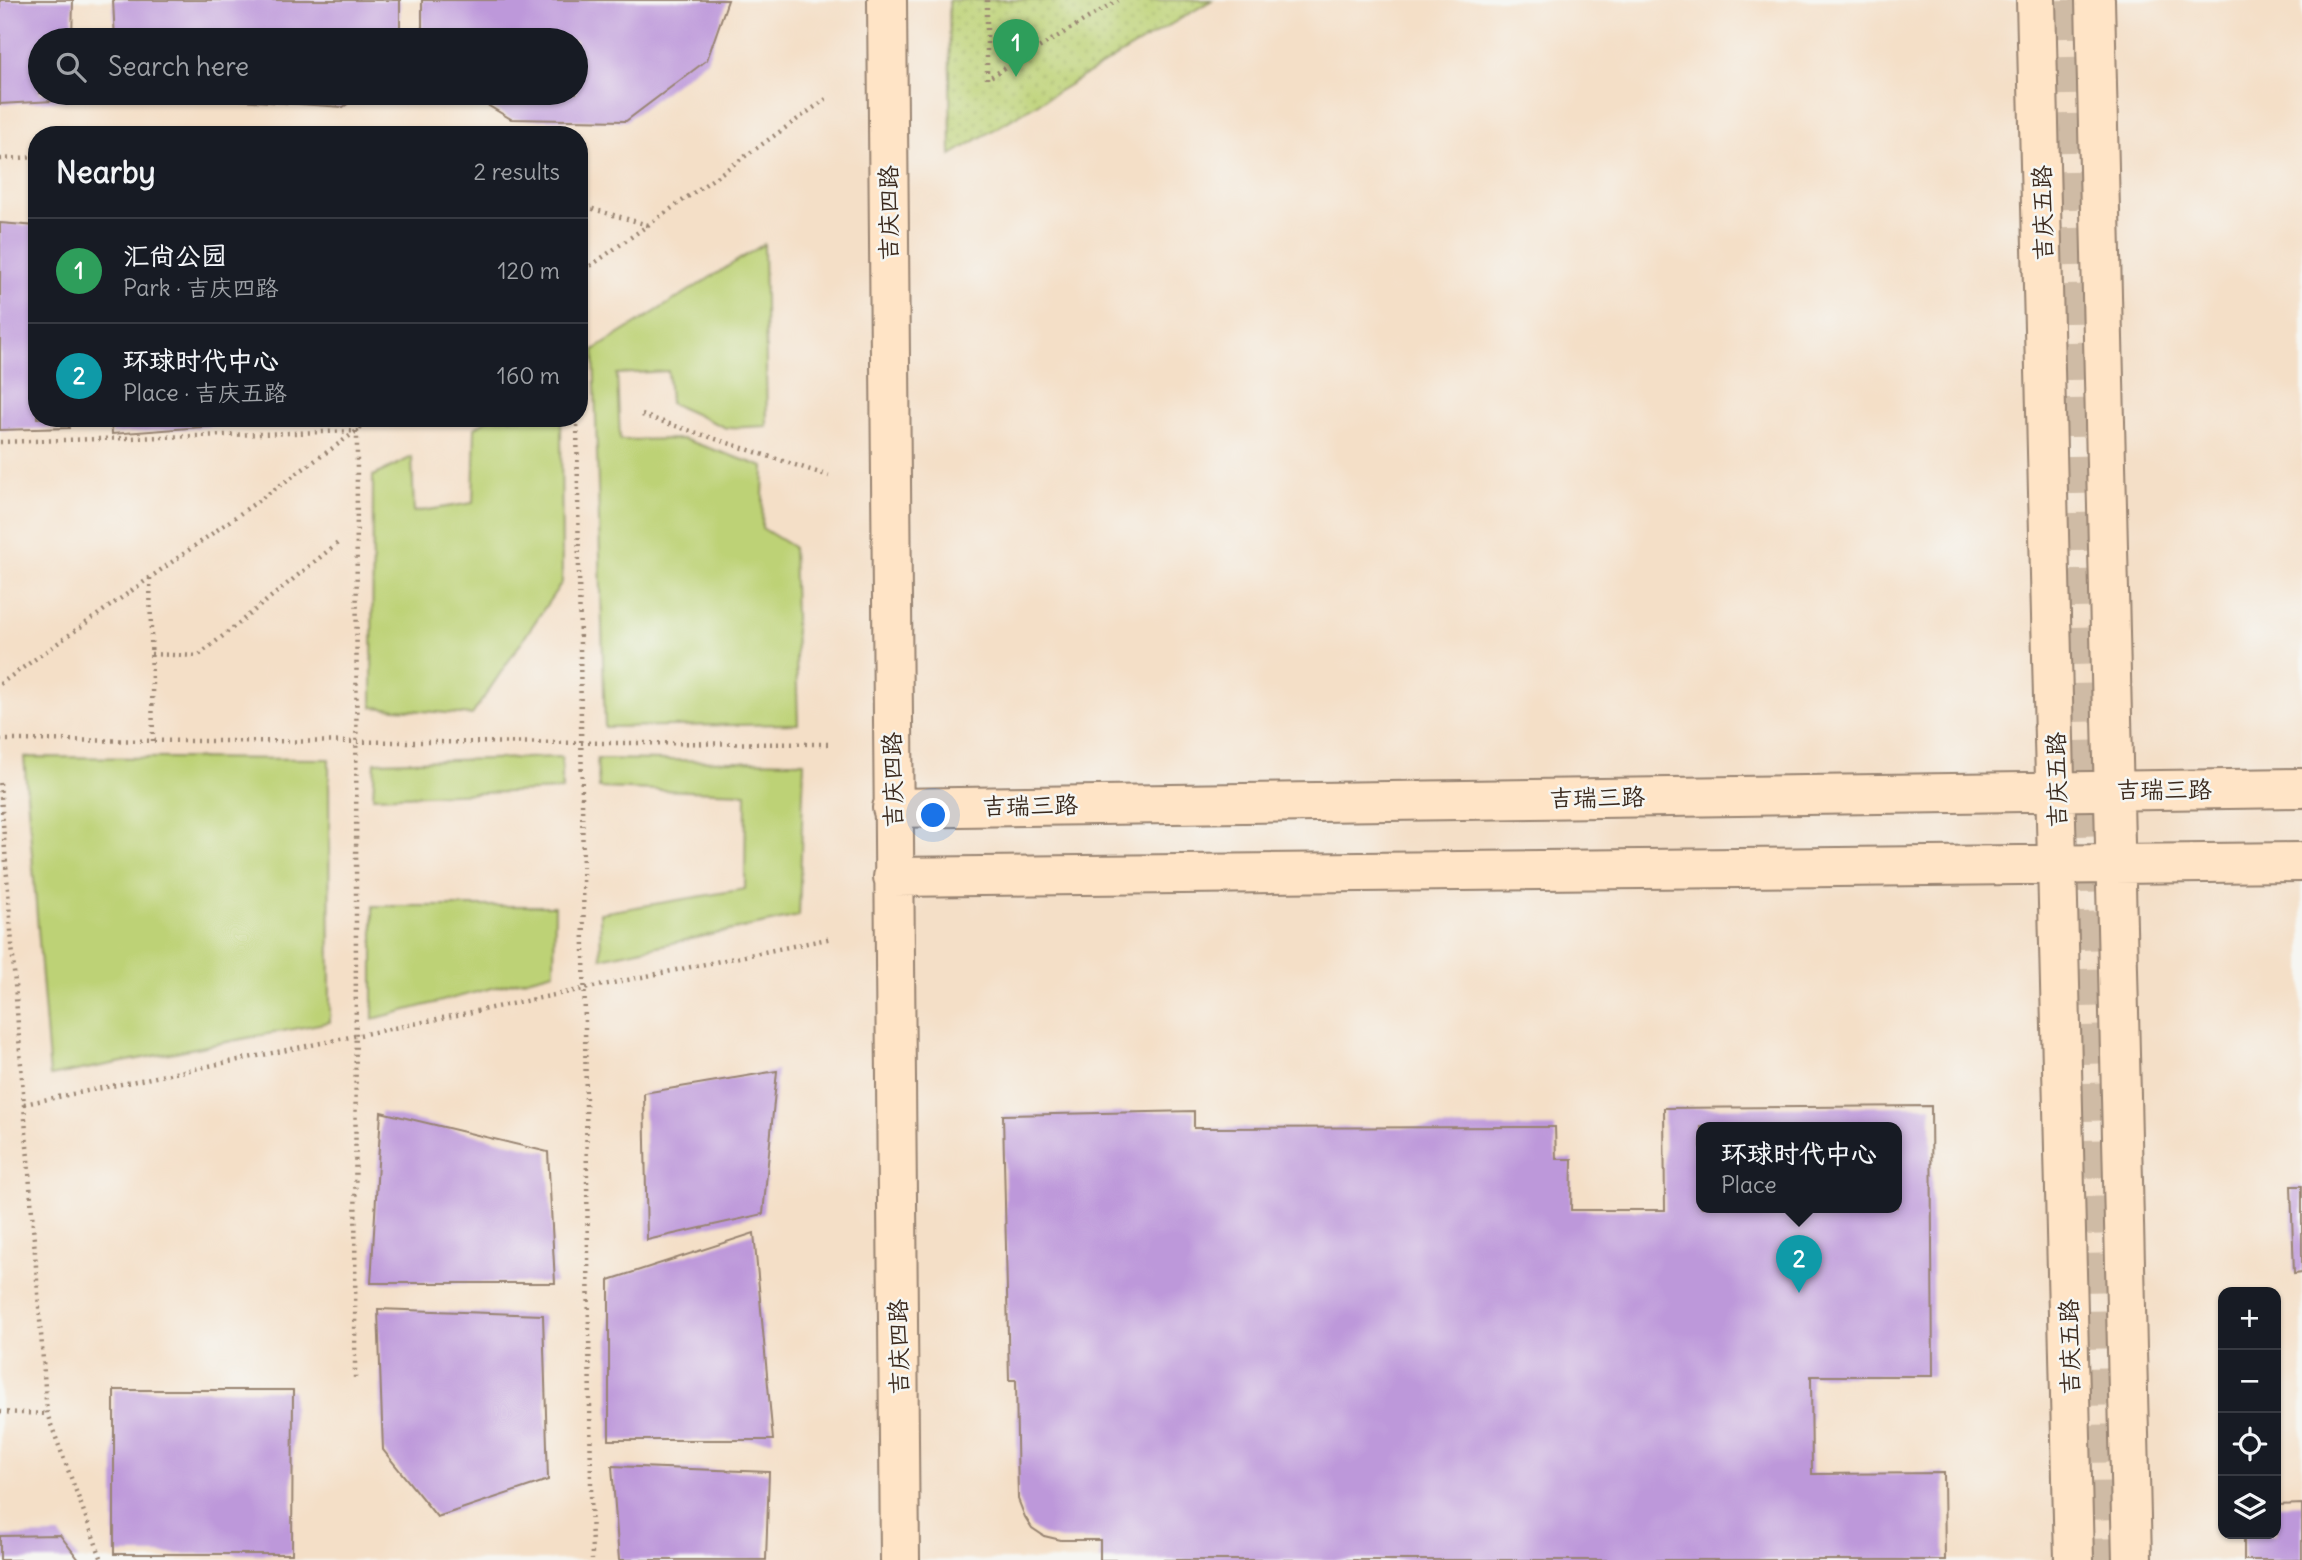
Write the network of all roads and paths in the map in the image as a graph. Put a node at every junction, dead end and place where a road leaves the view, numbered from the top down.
1 (887, 0) edge
2 (987, 0) edge
3 (1118, 0) edge
4 (2036, 0) edge
5 (2095, 0) edge
6 (826, 99) dead end
7 (28, 157) edge
8 (0, 159) edge
9 (588, 208) edge
10 (648, 225) junction
11 (588, 268) edge
12 (642, 415) dead end
13 (363, 427) edge
14 (577, 427) edge
15 (357, 431) junction
16 (0, 442) edge
17 (829, 476) dead end
18 (339, 542) dead end
19 (150, 578) junction
20 (151, 654) junction
21 (0, 684) edge
22 (0, 740) edge
23 (153, 741) junction
24 (356, 742) junction
25 (581, 742) junction
26 (831, 744) dead end
27 (0, 783) edge
28 (2302, 788) edge
29 (2115, 789) junction
30 (2056, 790) junction
31 (892, 808) junction
32 (2302, 862) edge
33 (2117, 864) junction
34 (2056, 865) junction
35 (893, 877) junction
36 (832, 938) dead end
37 (584, 989) junction
38 (356, 1036) junction
39 (24, 1104) junction
40 (355, 1381) dead end
41 (0, 1412) edge
42 (47, 1413) junction
43 (102, 1560) edge
44 (592, 1560) edge
45 (900, 1560) edge
46 (2074, 1560) edge
47 (2132, 1560) edge

1 - 31 street, 吉庆四路
2 - 3 path
4 - 30 street, 吉庆五路
5 - 29 street
6 - 10 path
7 - 8 path
9 - 10 path
10 - 11 path
12 - 17 path
13 - 15 path
14 - 25 path
15 - 16 path
15 - 19 path
15 - 24 path
18 - 20 path
19 - 20 path
19 - 21 path
20 - 23 path
22 - 23 path
23 - 24 path
24 - 25 path
24 - 38 path
25 - 26 path
25 - 37 path
27 - 39 path
28 - 29 street, 吉瑞三路
29 - 30 street, 吉瑞三路
29 - 33 street
30 - 31 street, 吉瑞三路
30 - 34 street, 吉庆五路
31 - 35 street, 吉庆四路
32 - 33 street
33 - 34 street
33 - 47 street
34 - 35 street
34 - 46 street, 吉庆五路
35 - 45 street, 吉庆四路
36 - 37 path
37 - 38 path
37 - 44 path
38 - 39 path
38 - 40 path
39 - 42 path
41 - 42 path
42 - 43 path

